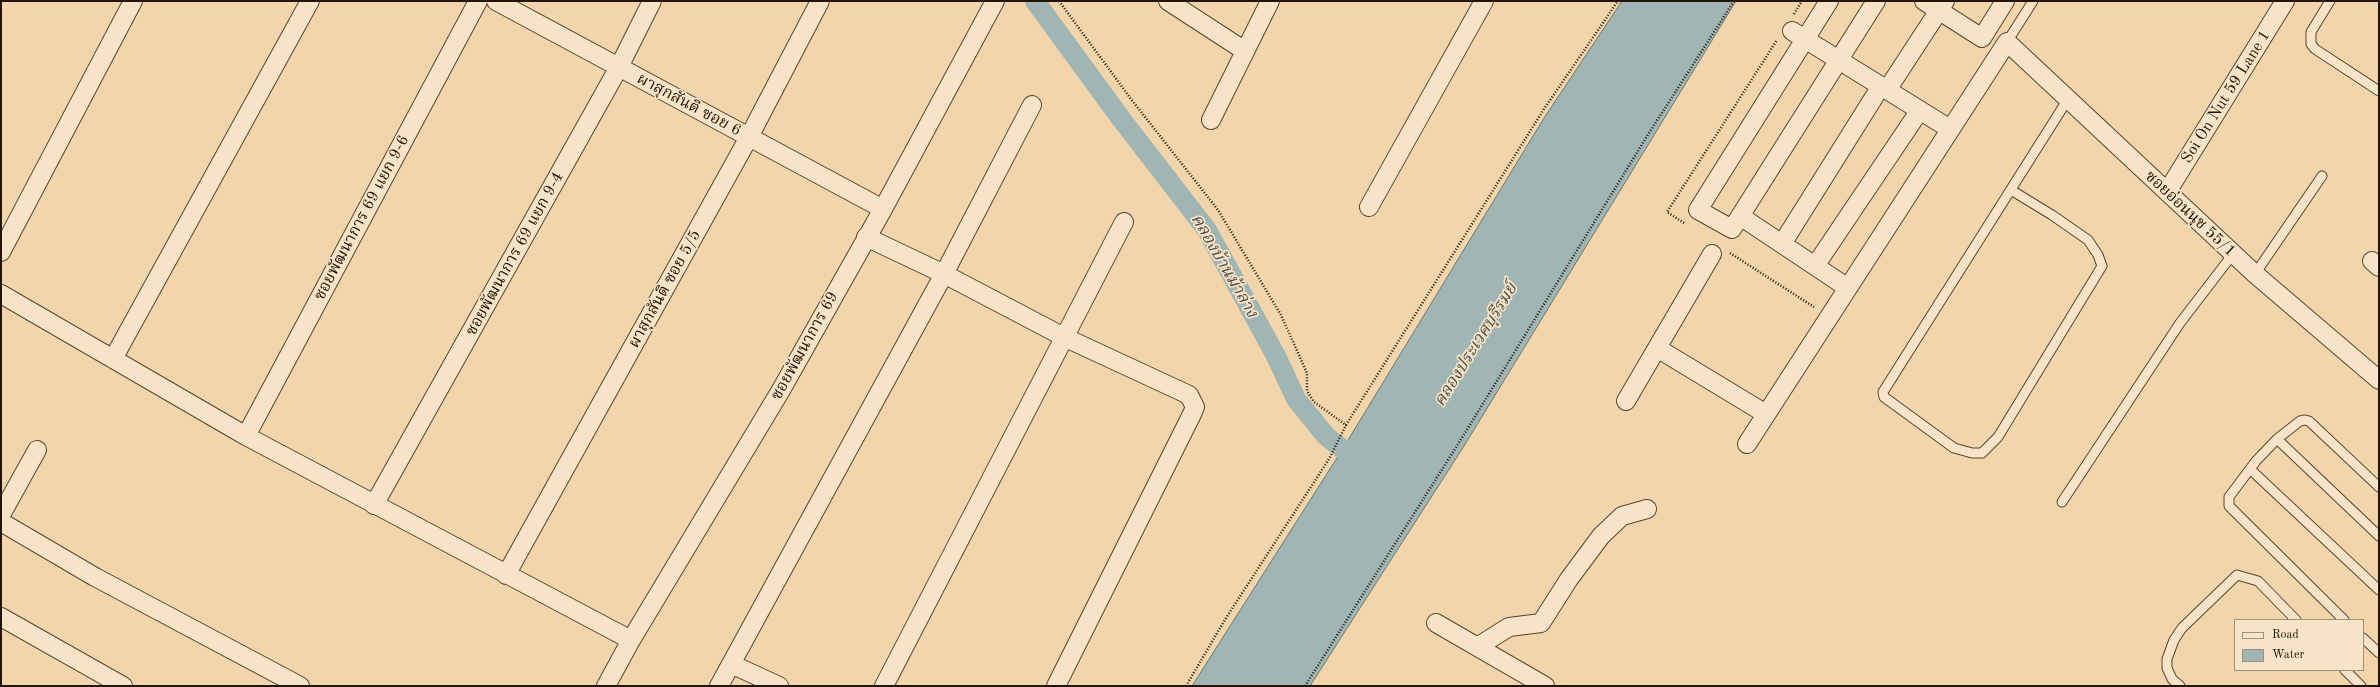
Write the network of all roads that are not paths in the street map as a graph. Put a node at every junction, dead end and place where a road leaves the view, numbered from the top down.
1 (133, 1) edge
2 (310, 1) edge
3 (478, 1) edge
4 (496, 1) edge
5 (652, 1) edge
6 (820, 1) edge
7 (996, 1) edge
8 (1168, 1) edge
9 (1270, 1) edge
10 (1484, 1) edge
11 (1829, 1) edge
12 (1876, 1) edge
13 (2005, 1) edge
14 (2033, 1) edge
15 (2285, 1) edge
16 (2330, 1) edge
17 (1936, 4) edge
18 (1792, 31) junction
19 (2007, 42) junction
20 (1245, 52) junction
21 (1838, 60) junction
22 (619, 67) junction
23 (1884, 88) junction
24 (2379, 91) edge
25 (2068, 99) junction
26 (1032, 105) dead end
27 (1920, 110) junction
28 (1211, 120) dead end
29 (1950, 129) junction
30 (749, 137) junction
31 (2322, 176) dead end
32 (2011, 190) junction
33 (2167, 192) junction
34 (1369, 207) dead end
35 (883, 209) junction
36 (1740, 216) junction
37 (1124, 222) dead end
38 (866, 237) junction
39 (1782, 244) junction
40 (1, 252) edge
41 (1719, 252) road end
42 (2233, 254) junction
43 (1815, 266) junction
44 (944, 274) junction
45 (2254, 274) junction
46 (1848, 288) junction
47 (1, 294) edge
48 (1066, 338) junction
49 (1657, 348) junction
50 (113, 359) junction
51 (2379, 380) edge
52 (1626, 401) dead end
53 (1766, 414) junction
54 (246, 436) junction
55 (2277, 439) junction
56 (1747, 444) dead end
57 (37, 450) dead end
58 (2250, 469) junction
59 (2379, 487) edge
60 (2062, 502) dead end
61 (374, 505) junction
62 (1647, 509) dead end
63 (1, 515) edge
64 (1, 522) edge
65 (2379, 536) edge
66 (506, 575) junction
67 (2379, 590) edge
68 (1, 617) edge
69 (2295, 619) edge
70 (2343, 619) edge
71 (1436, 623) dead end
72 (2364, 639) edge
73 (631, 640) junction
74 (1477, 647) junction
75 (2379, 653) edge
76 (731, 664) junction
77 (2346, 671) edge
78 (121, 686) edge
79 (300, 686) edge
80 (606, 686) edge
81 (719, 686) edge
82 (779, 686) edge
83 (884, 686) edge
84 (1056, 686) edge
85 (1545, 686) edge
86 (2180, 686) edge
87 (2361, 686) edge

1 - 40 street
2 - 50 street
3 - 54 street, ซอยพัฒนาการ 69 แยก 9-6
4 - 22 street, ผาสุกสันติ ซอย 6
5 - 22 street, ซอยพัฒนาการ 69 แยก 9-4
6 - 30 street, ผาสุกสันติ ซอย 5/5
7 - 35 street, ซอยพัฒนาการ 69
8 - 20 street
9 - 20 street
10 - 34 street
11 - 18 street
12 - 21 street
13 - 17 street
14 - 19 lane
15 - 33 street, Soi On Nut 59 Lane 1
16 - 24 lane
17 - 23 street
18 - 21 street
18 - 36 street
19 - 25 street, ซอยอ่อนนุช 55/1
19 - 29 street
20 - 28 street
21 - 23 street
21 - 36 street
22 - 30 street, ผาสุกสันติ ซอย 6
22 - 61 street, ซอยพัฒนาการ 69 แยก 9-4
23 - 27 street
23 - 39 street
25 - 32 lane
25 - 33 street, ซอยอ่อนนุช 55/1
26 - 44 street
27 - 29 street
27 - 43 street
29 - 46 street
30 - 35 street, ผาสุกสันติ ซอย 6
30 - 66 street, ผาสุกสันติ ซอย 5/5
31 - 45 lane
32 - 32 lane
33 - 42 street, ซอยอ่อนนุช 55/1
35 - 38 street, ซอยพัฒนาการ 69
36 - 39 street
37 - 48 street
38 - 44 street
38 - 73 street, ซอยพัฒนาการ 69
39 - 43 street
41 - 49 street
42 - 45 street, ซอยอ่อนนุช 55/1
42 - 60 lane
43 - 46 street
44 - 48 street
44 - 76 street
45 - 51 street, ซอยอ่อนนุช 55/1
46 - 53 street
47 - 50 street
48 - 83 street
48 - 84 street
49 - 52 street
49 - 53 street
50 - 54 street
53 - 56 street
54 - 61 street
55 - 58 lane
55 - 59 lane
55 - 65 lane
57 - 63 street
58 - 67 lane
58 - 70 lane
61 - 66 street
62 - 74 street
64 - 79 street
66 - 73 street
68 - 78 street
69 - 86 lane
71 - 74 street
72 - 75 lane
73 - 80 street, ซอยพัฒนาการ 69
74 - 85 street
76 - 81 street
76 - 82 street
77 - 87 lane

